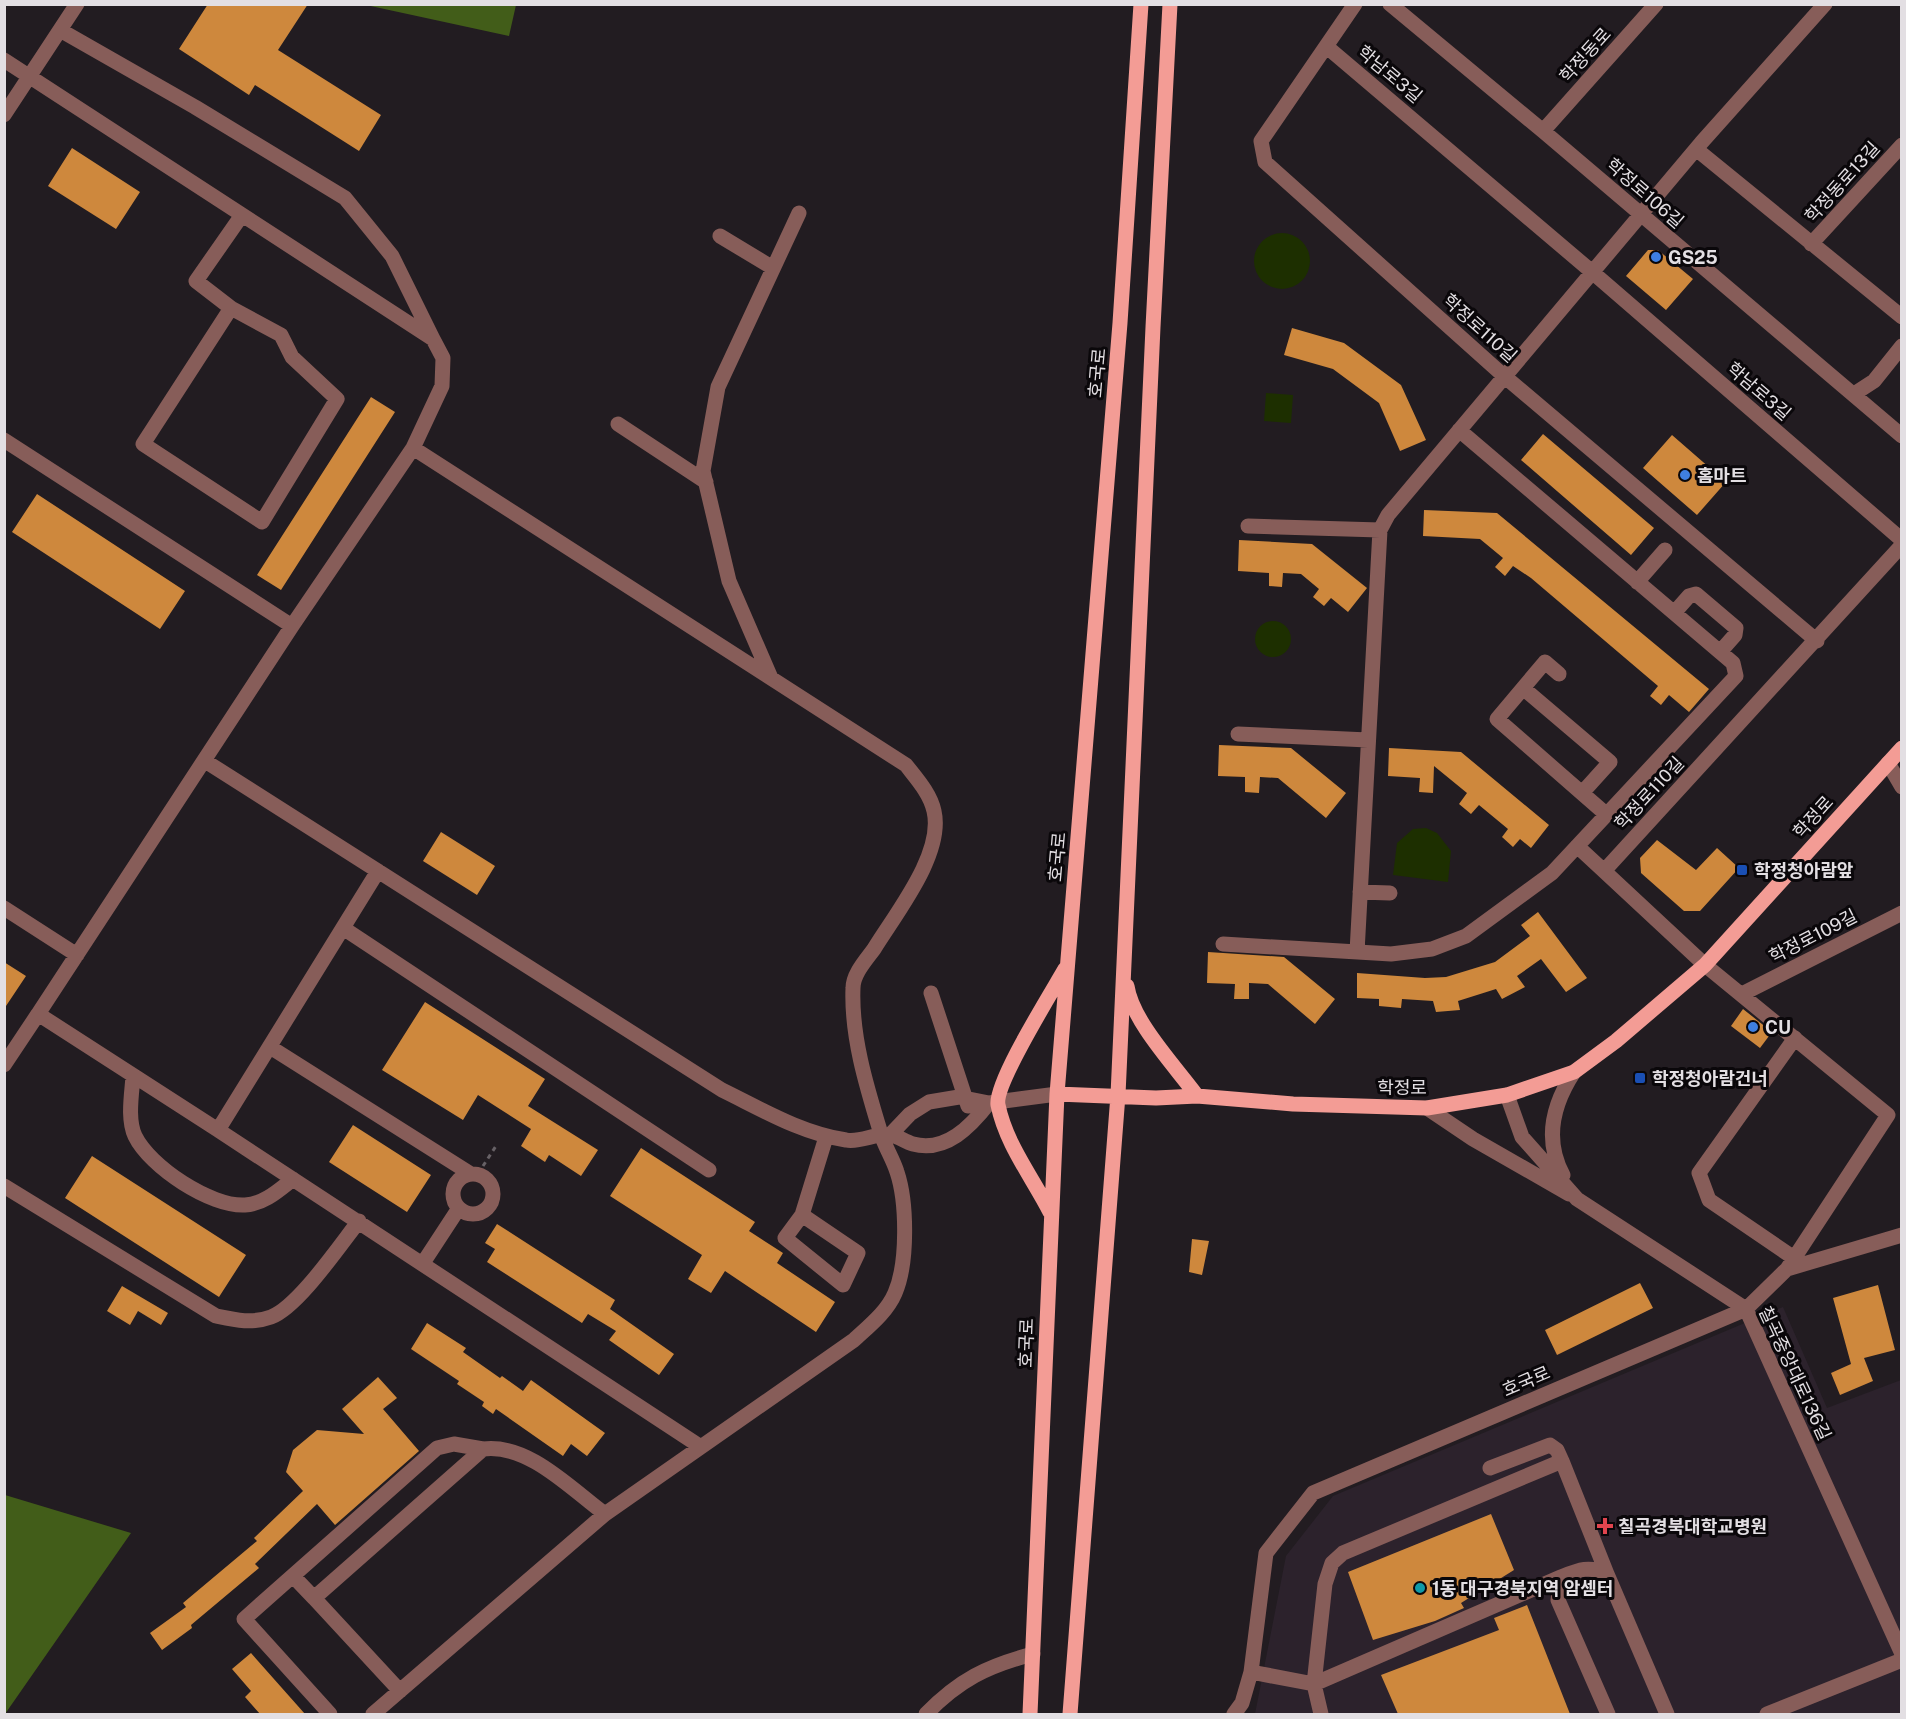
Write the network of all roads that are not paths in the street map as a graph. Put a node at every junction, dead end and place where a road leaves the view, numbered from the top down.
1 (77, 4) edge
2 (1141, 4) edge
3 (1170, 4) edge
4 (1355, 4) edge
5 (1390, 4) edge
6 (1656, 4) edge
7 (1825, 4) edge
8 (60, 30) junction
9 (1327, 47) junction
10 (4, 60) edge
11 (29, 78) junction
12 (4, 115) edge
13 (1543, 131) junction
14 (1902, 145) edge
15 (1696, 149) junction
16 (799, 213) dead end
17 (242, 215) junction
18 (1641, 216) junction
19 (720, 236) dead end
20 (1811, 244) junction
21 (773, 268) junction
22 (1591, 271) junction
23 (231, 308) junction
24 (1902, 317) edge
25 (433, 339) junction
26 (1902, 346) edge
27 (1504, 376) junction
28 (1854, 394) junction
29 (618, 424) dead end
30 (1459, 430) junction
31 (1902, 436) edge
32 (4, 440) edge
33 (413, 448) junction
34 (706, 482) junction
35 (1248, 526) dead end
36 (1380, 530) junction
37 (1902, 543) edge
38 (1665, 550) dead end
39 (1637, 582) junction
40 (1674, 613) junction
41 (292, 626) junction
42 (1816, 641) junction
43 (1720, 652) junction
44 (1559, 674) dead end
45 (771, 678) junction
46 (1523, 688) junction
47 (1238, 734) dead end
48 (1368, 740) junction
49 (1902, 748) edge
50 (205, 761) junction
51 (1888, 763) junction
52 (1902, 787) edge
53 (1582, 793) junction
54 (1607, 814) junction
55 (1577, 846) junction
56 (1604, 871) junction
57 (378, 872) junction
58 (1360, 892) junction
59 (1390, 893) dead end
60 (4, 908) edge
61 (1902, 913) edge
62 (343, 928) junction
63 (1223, 944) dead end
64 (1357, 952) junction
65 (77, 955) junction
66 (1124, 955) junction
67 (1068, 963) junction
68 (1705, 965) junction
69 (931, 993) dead end
70 (1742, 994) junction
71 (38, 1014) junction
72 (1795, 1038) junction
73 (270, 1047) junction
74 (4, 1065) edge
75 (1574, 1072) junction
76 (133, 1076) junction
77 (1057, 1094) junction
78 (1118, 1095) junction
79 (1507, 1095) junction
80 (1197, 1096) junction
81 (966, 1098) junction
82 (993, 1102) junction
83 (1427, 1108) junction
84 (973, 1124) junction
85 (218, 1130) junction
86 (886, 1136) junction
87 (826, 1137) junction
88 (709, 1170) dead end
89 (474, 1174) junction
90 (293, 1179) junction
91 (4, 1185) edge
92 (1577, 1198) junction
93 (459, 1208) junction
94 (802, 1215) junction
95 (1052, 1215) junction
96 (359, 1221) junction
97 (1902, 1235) edge
98 (423, 1263) junction
99 (1791, 1263) junction
100 (1746, 1309) junction
101 (701, 1447) junction
102 (483, 1449) junction
103 (1562, 1461) junction
104 (1490, 1468) dead end
105 (605, 1514) junction
106 (1607, 1574) junction
107 (293, 1576) junction
108 (1561, 1578) junction
109 (314, 1598) junction
110 (1033, 1654) junction
111 (1902, 1654) edge
112 (1902, 1660) edge
113 (1251, 1672) junction
114 (1314, 1684) junction
115 (400, 1690) junction
116 (330, 1714) edge
117 (373, 1714) edge
118 (926, 1714) edge
119 (1030, 1714) edge
120 (1070, 1714) edge
121 (1234, 1714) edge
122 (1321, 1714) edge
123 (1608, 1714) edge
124 (1667, 1714) edge
125 (1767, 1714) edge

1 - 8 street
2 - 67 main road, 호국로
3 - 66 main road
4 - 9 street, 학정로110길
5 - 13 street, 학정로106길
6 - 13 street, 학정동로
7 - 15 street
8 - 11 street
8 - 25 street
9 - 22 street, 학남로3길
9 - 27 street, 학정로110길
10 - 11 street
11 - 12 street
11 - 17 street
13 - 18 street, 학정로106길
14 - 20 street, 학정동로13길
15 - 18 street
15 - 20 street
16 - 21 street
17 - 23 street
17 - 25 street
18 - 22 street
18 - 28 street, 학정로106길
19 - 21 street
20 - 24 street
21 - 34 street
22 - 27 street
22 - 37 street, 학남로3길
23 - 23 street
25 - 33 street
26 - 28 street
27 - 30 street
27 - 42 street, 학정로110길
28 - 31 street, 학정로106길
29 - 34 street
30 - 36 street
30 - 39 street
32 - 41 street
33 - 41 street
33 - 45 street
34 - 45 street
35 - 36 street
36 - 48 street
37 - 42 street, 학정로110길
38 - 39 street
39 - 40 street
40 - 43 street
40 - 43 street
41 - 50 street
42 - 56 street, 학정로110길
43 - 54 street
44 - 46 street
45 - 86 street
46 - 53 street
46 - 53 street
47 - 48 street
48 - 58 street
49 - 51 main road, 학정로
50 - 57 street
50 - 65 street
51 - 52 street
51 - 68 main road, 학정로
53 - 54 street
54 - 55 street
55 - 56 street
55 - 64 street
56 - 68 street
57 - 62 street
57 - 87 street
58 - 59 street
58 - 64 street
60 - 65 street
61 - 70 street, 학정로109길
62 - 73 street
62 - 88 street
63 - 64 street
65 - 71 street
66 - 78 main road
66 - 80 main road
67 - 77 main road, 호국로
67 - 82 main road
68 - 70 street
68 - 75 main road, 학정로
69 - 81 street
70 - 72 street
71 - 74 street
71 - 76 street
72 - 99 street
72 - 99 street
73 - 85 street
73 - 89 street
75 - 79 main road, 학정로
75 - 92 street
76 - 85 street
76 - 90 street
77 - 78 main road, 학정로
77 - 82 street
77 - 95 main road, 호국로
78 - 80 main road, 학정로
78 - 120 main road
79 - 83 main road, 학정로
79 - 92 street, 칠곡중앙대로136길
80 - 83 main road, 학정로
81 - 82 street
81 - 84 street
81 - 86 street
82 - 84 street
82 - 95 main road
83 - 92 street
84 - 86 street
85 - 90 street
86 - 87 street
86 - 101 street
87 - 94 street
89 - 93 street
89 - 93 street
90 - 96 street
91 - 96 street
92 - 100 street, 칠곡중앙대로136길
93 - 98 street
94 - 94 street
95 - 110 main road, 호국로
96 - 98 street
97 - 99 street
98 - 101 street
99 - 100 street
100 - 111 street, 칠곡중앙대로136길
100 - 113 street, 호국로
101 - 105 street
102 - 105 street
102 - 107 street
102 - 109 street
103 - 104 street
103 - 106 street
103 - 114 street
105 - 115 street
106 - 108 street
106 - 124 street
107 - 109 street
107 - 116 street
108 - 114 street
108 - 123 street
109 - 115 street
110 - 118 street
110 - 119 main road, 호국로
112 - 125 street
113 - 114 street
113 - 121 street, 호국로
114 - 122 street
115 - 117 street

